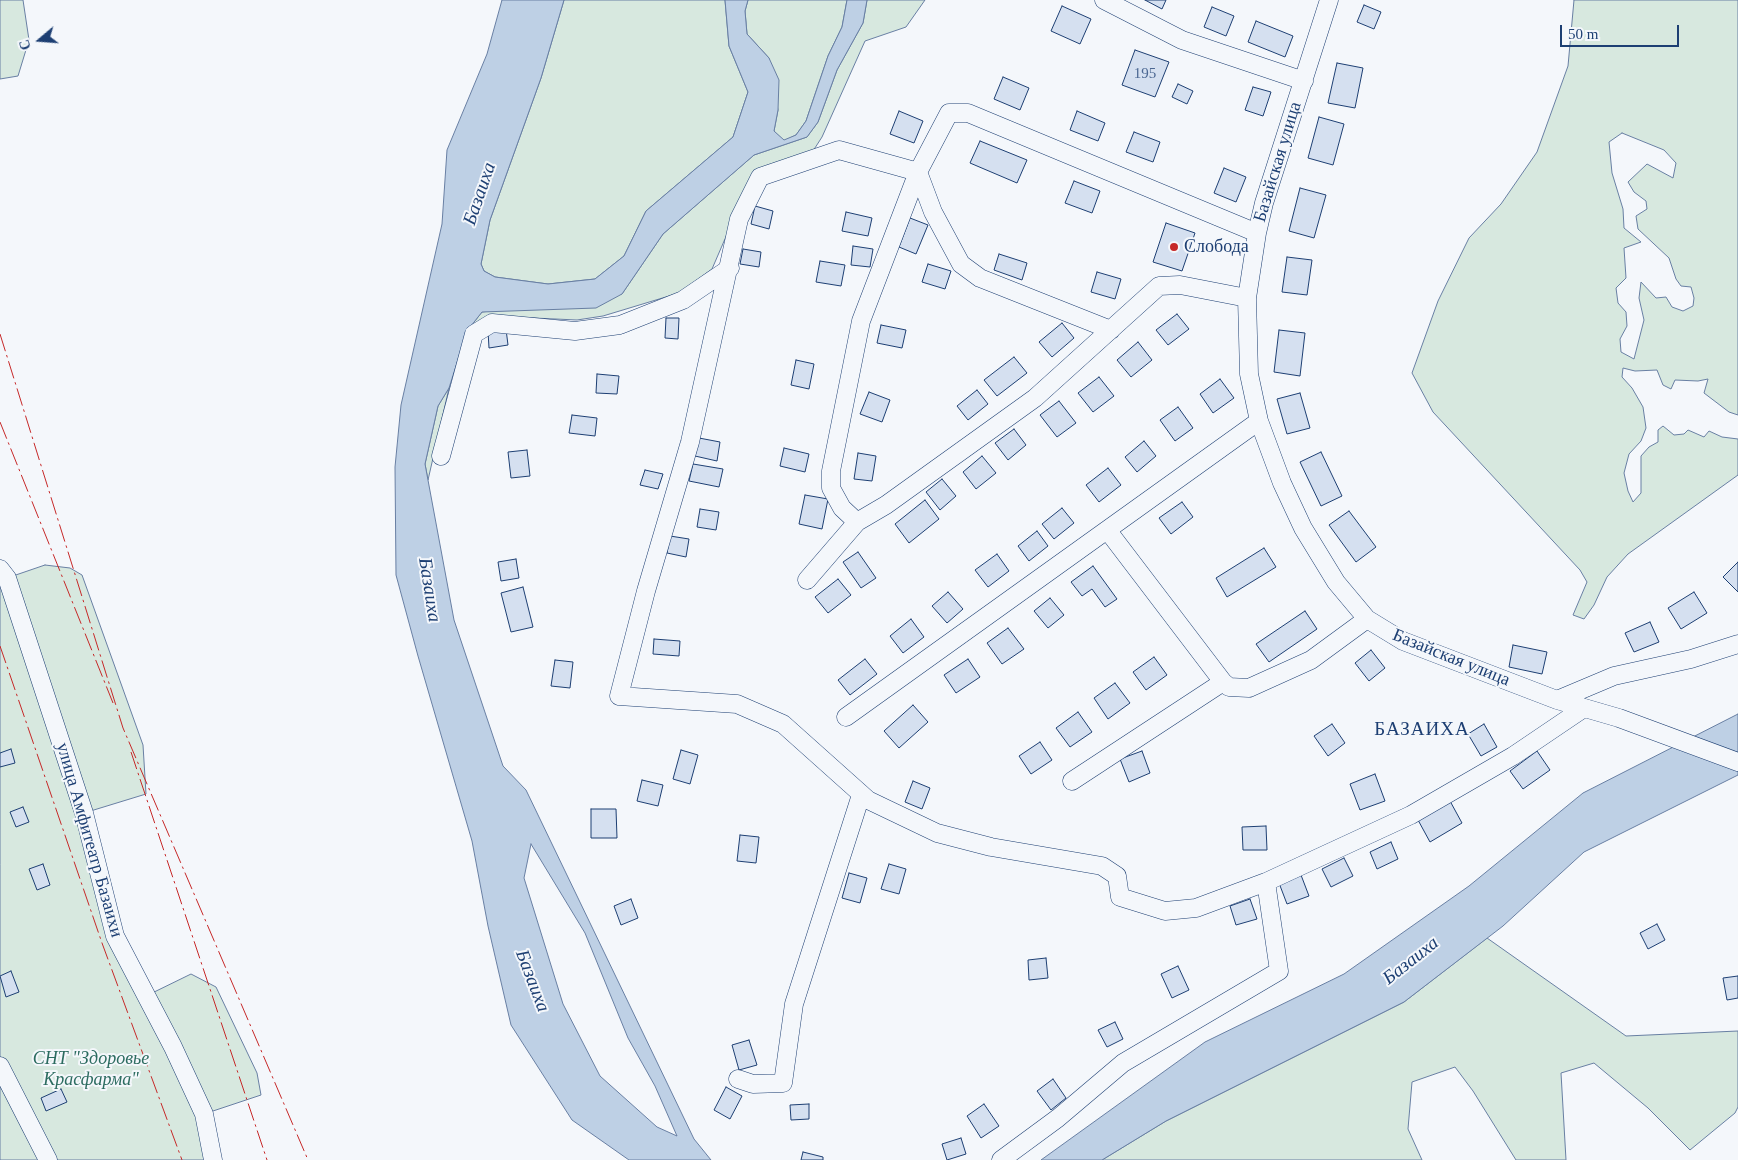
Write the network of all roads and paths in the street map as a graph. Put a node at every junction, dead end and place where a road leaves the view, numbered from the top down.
1 (1104, 0) edge
2 (1329, 0) edge
3 (1304, 80) junction
4 (918, 172) junction
5 (1257, 232) junction
6 (730, 268) junction
7 (1247, 298) junction
8 (1111, 330) junction
9 (1259, 422) junction
10 (441, 456) dead end
11 (857, 522) junction
12 (1108, 531) junction
13 (0, 569) edge
14 (807, 580) dead end
15 (1368, 619) junction
16 (1738, 644) edge
17 (1223, 682) junction
18 (1557, 700) junction
19 (1584, 708) junction
20 (846, 717) dead end
21 (1738, 762) edge
22 (1072, 781) dead end
23 (861, 795) junction
24 (1266, 882) junction
25 (0, 1066) edge
26 (738, 1078) dead end
27 (48, 1160) edge
28 (213, 1160) edge
29 (1001, 1160) edge

1 - 3 street
2 - 3 street, Базайская улица
3 - 5 street, Базайская улица
4 - 5 street
4 - 6 street
4 - 8 street
4 - 11 street
5 - 7 street, Базайская улица
6 - 10 street
6 - 23 street
7 - 8 street
7 - 9 street, Базайская улица
8 - 11 street
9 - 12 street
9 - 15 street, Базайская улица
11 - 14 street
12 - 17 street
12 - 20 street
13 - 28 street, улица Амфитеатр Базаихи
15 - 17 street
15 - 18 street, Базайская улица
16 - 18 street
17 - 22 street
18 - 19 street, Базайская улица
19 - 21 street, Базайская улица
19 - 24 street
23 - 24 street
23 - 26 street
24 - 29 street
25 - 27 street

